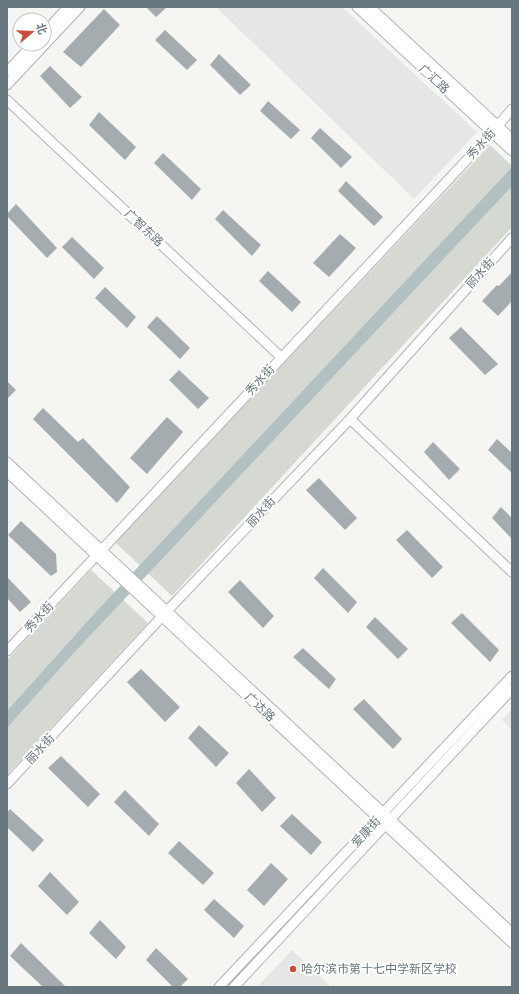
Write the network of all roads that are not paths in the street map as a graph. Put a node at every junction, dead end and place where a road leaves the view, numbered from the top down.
1 (68, 7) edge
2 (80, 7) edge
3 (357, 7) edge
4 (370, 7) edge
5 (52, 24) edge
6 (26, 52) edge
7 (7, 72) edge
8 (7, 85) edge
9 (7, 100) edge
10 (512, 109) edge
11 (494, 130) junction
12 (511, 146) edge
13 (512, 238) edge
14 (281, 357) junction
15 (350, 419) junction
16 (7, 462) edge
17 (7, 472) edge
18 (99, 553) junction
19 (512, 572) edge
20 (165, 614) junction
21 (7, 651) edge
22 (512, 676) edge
23 (512, 689) edge
24 (7, 784) edge
25 (381, 815) junction
26 (388, 822) junction
27 (512, 933) edge
28 (512, 943) edge
29 (219, 987) edge
30 (234, 987) edge

1 - 5 main road
2 - 8 main road
3 - 11 main road, 广汇路
4 - 11 main road, 广汇路
6 - 7 main road
9 - 14 main road, 广智东路
10 - 11 main road, 秀水街
11 - 12 main road, 广汇路
11 - 14 main road, 秀水街
13 - 15 main road, 丽水街
14 - 18 main road, 秀水街
15 - 19 main road
15 - 20 main road, 丽水街
16 - 18 main road, 广达路
17 - 18 main road, 广达路
18 - 20 main road, 广达路
18 - 21 main road, 秀水街
20 - 24 main road, 丽水街
20 - 25 main road, 广达路
22 - 25 main road, 爱康街
23 - 26 main road, 爱康街
25 - 26 main road, 广达路
25 - 29 main road, 爱康街
26 - 27 main road, 广达路
26 - 28 main road, 广达路
26 - 30 main road, 爱康街

